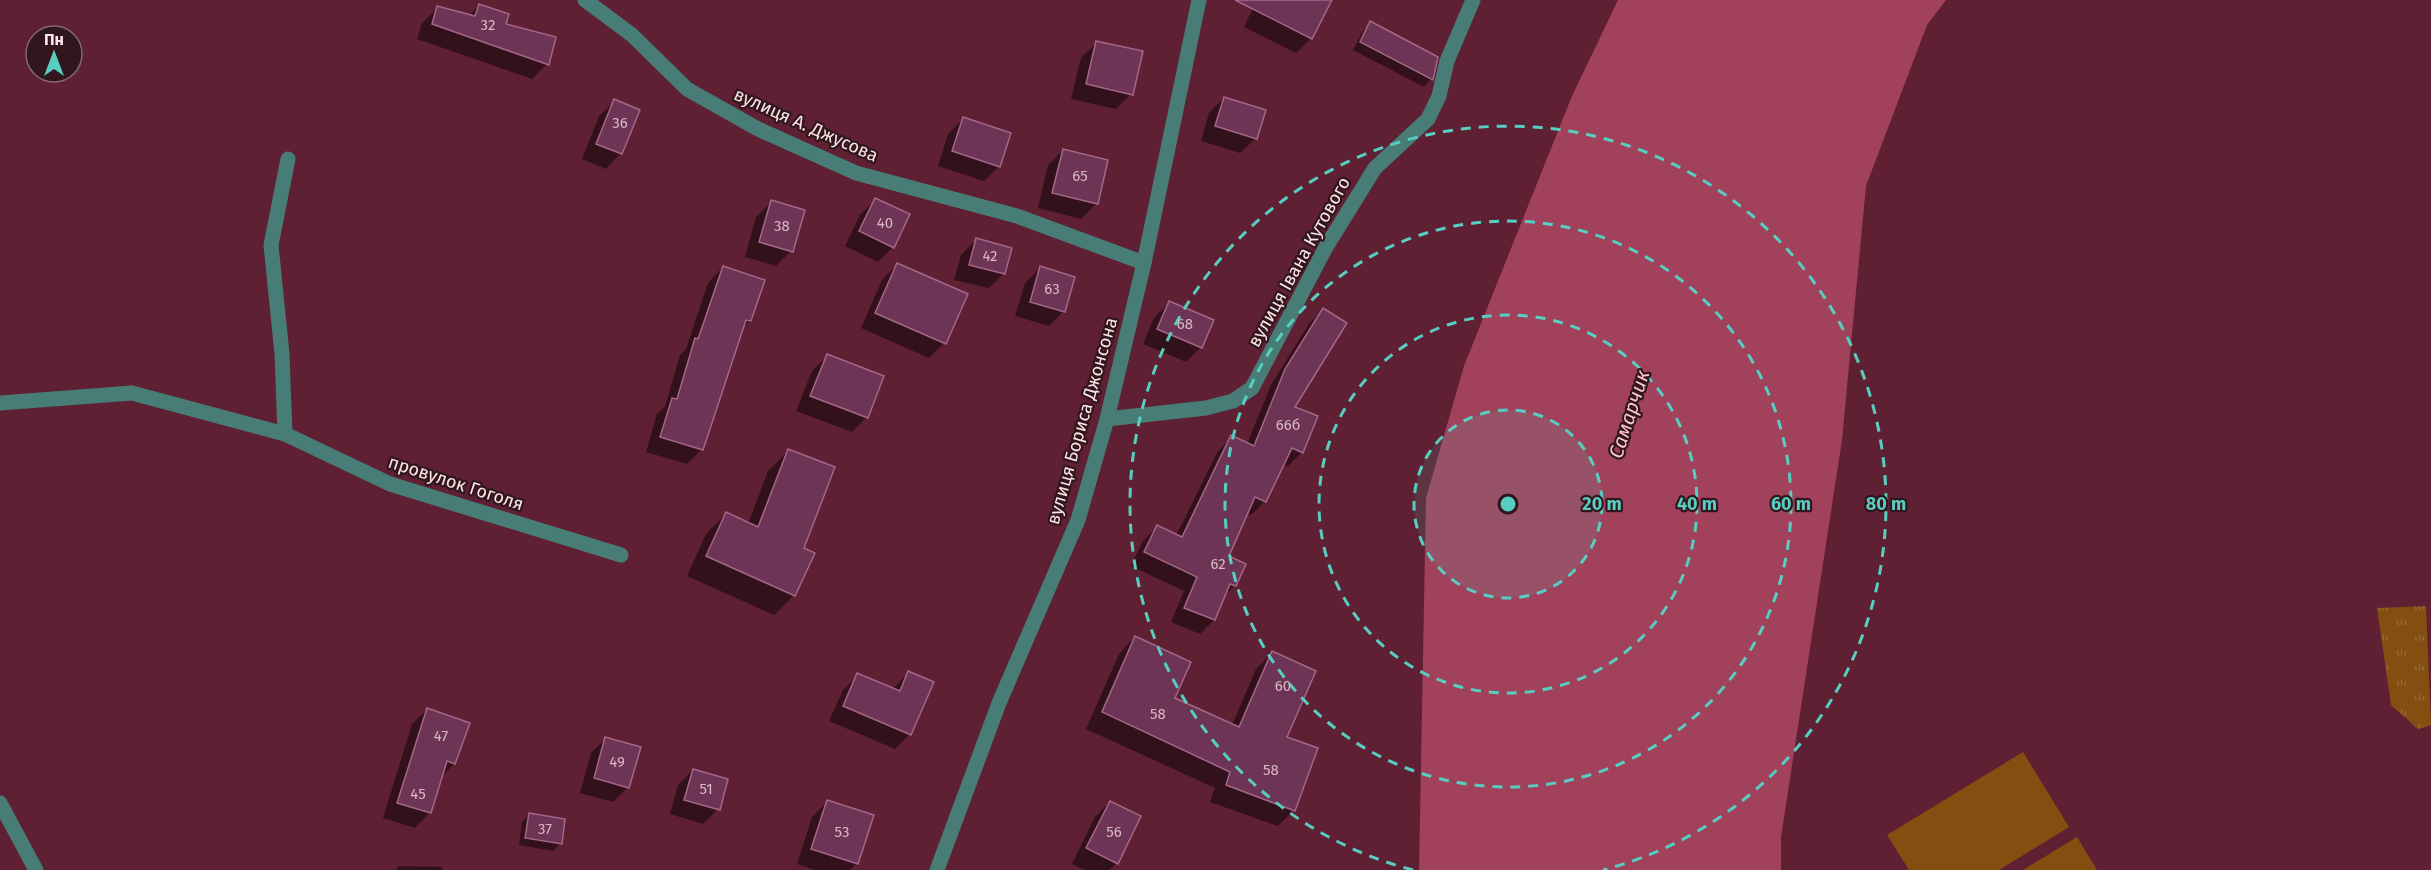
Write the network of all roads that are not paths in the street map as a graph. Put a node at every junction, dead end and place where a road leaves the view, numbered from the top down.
1 (585, 0) edge
2 (1199, 0) edge
3 (1473, 0) edge
4 (288, 159) dead end
5 (1144, 263) junction
6 (0, 403) edge
7 (1107, 419) junction
8 (285, 434) junction
9 (621, 555) dead end
10 (0, 803) edge
11 (36, 870) edge
12 (937, 870) edge

1 - 5 street, вулиця А. Джусова
2 - 5 street, вулиця Бориса Джонсона
3 - 7 street, вулиця Івана Кутового
4 - 8 street
5 - 7 street, вулиця Бориса Джонсона
6 - 8 street, провулок Гоголя
7 - 12 street, вулиця Бориса Джонсона
8 - 9 street, провулок Гоголя
10 - 11 street

